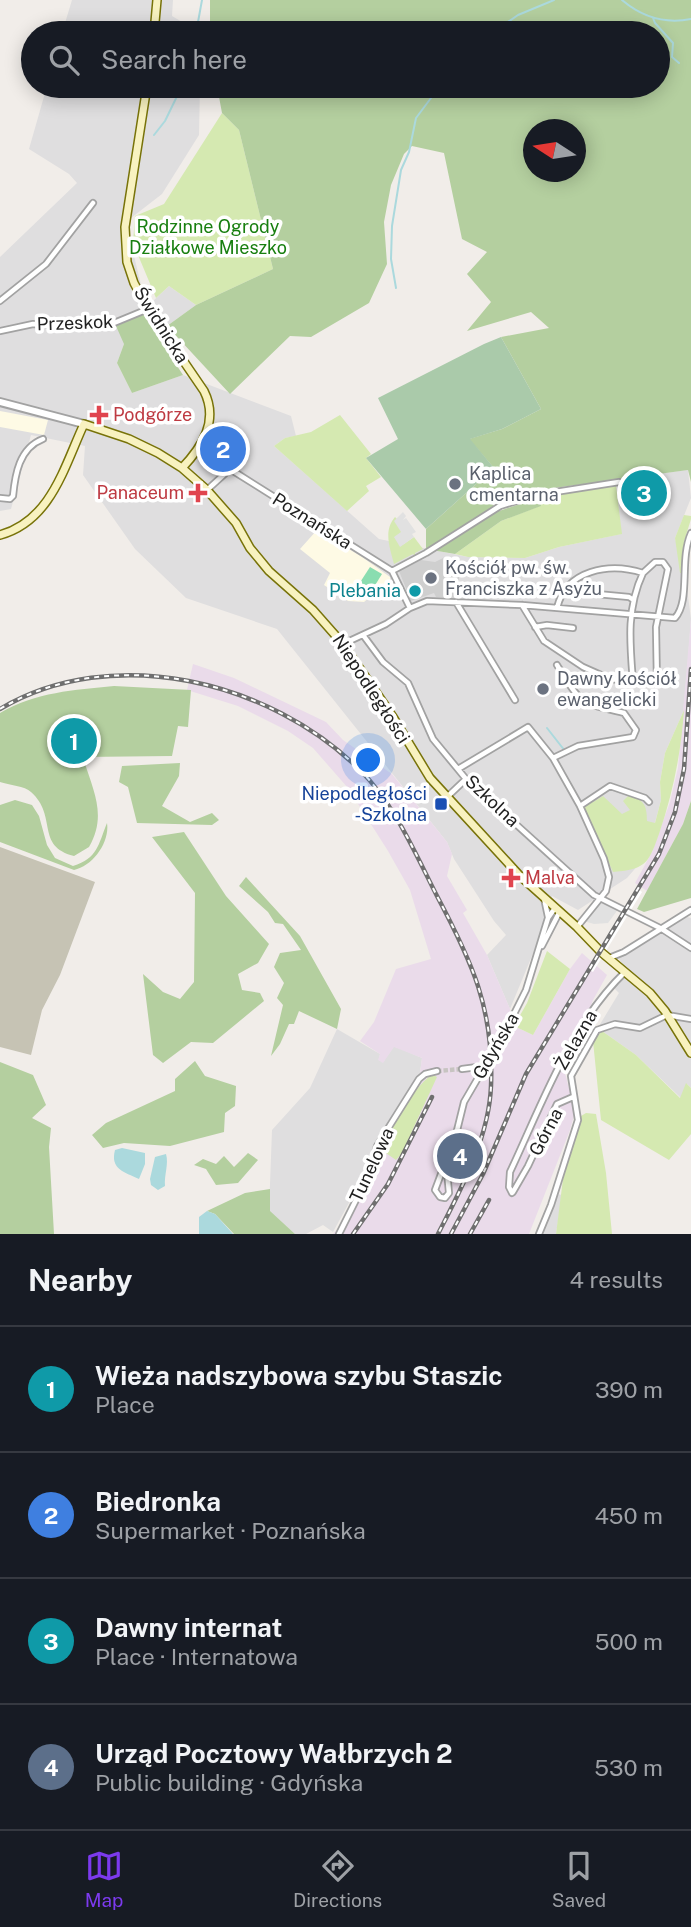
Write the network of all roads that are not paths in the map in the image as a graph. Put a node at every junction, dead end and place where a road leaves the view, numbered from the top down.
1 (157, 0) edge
2 (156, 21) edge
3 (145, 98) edge
4 (93, 203) dead end
5 (0, 301) edge
6 (148, 309) junction
7 (0, 331) edge
8 (0, 402) edge
9 (84, 424) junction
10 (43, 439) dead end
11 (197, 452) junction
12 (182, 468) junction
13 (230, 469) junction
14 (619, 482) dead end
15 (207, 490) junction
16 (0, 498) edge
17 (691, 533) edge
18 (0, 535) edge
19 (392, 571) junction
20 (643, 573) junction
21 (564, 590) junction
22 (633, 601) junction
23 (456, 602) junction
24 (522, 605) junction
25 (410, 608) junction
26 (557, 608) junction
27 (630, 615) junction
28 (657, 618) junction
29 (535, 627) junction
30 (573, 628) dead end
31 (363, 635) junction
32 (343, 644) junction
33 (558, 665) dead end
34 (633, 682) junction
35 (515, 700) dead end
36 (553, 758) junction
37 (458, 769) junction
38 (466, 779) junction
39 (447, 797) junction
40 (649, 802) dead end
41 (580, 806) junction
42 (544, 897) junction
43 (600, 899) junction
44 (558, 909) junction
45 (691, 910) edge
46 (548, 918) junction
47 (570, 921) junction
48 (553, 927) junction
49 (578, 927) junction
50 (662, 929) junction
51 (691, 948) edge
52 (540, 949) junction
53 (609, 958) junction
54 (626, 971) junction
55 (667, 1016) junction
56 (691, 1019) edge
57 (691, 1053) edge
58 (485, 1066) junction
59 (462, 1069) tunnel mouth
60 (437, 1071) tunnel mouth
61 (573, 1097) junction
62 (453, 1142) junction
63 (512, 1193) joint
64 (339, 1234) edge
65 (539, 1234) edge

1 - 2 main road
3 - 6 main road, Świdnicka
4 - 5 street
6 - 7 street, Przeskok
6 - 11 main road, Świdnicka
8 - 9 street, Niepodległości
9 - 12 main road, Niepodległości
9 - 18 main road
10 - 16 street
11 - 12 main road, Świdnicka
11 - 13 street, Poznańska
12 - 15 main road, Niepodległości
13 - 15 street
13 - 19 street, Poznańska
14 - 19 street
15 - 32 main road, Niepodległości
17 - 28 street
19 - 25 street
20 - 21 street
20 - 22 street
20 - 28 street
21 - 22 street
21 - 26 street
22 - 27 street
23 - 24 street
23 - 25 street
23 - 35 street
24 - 26 street
24 - 29 street
25 - 31 street
26 - 27 street
27 - 28 street
27 - 34 street
28 - 34 street
29 - 30 street
29 - 34 street
31 - 32 street
31 - 37 street, Szkolna
32 - 39 main road, Niepodległości
33 - 36 street
36 - 37 street
36 - 41 street
37 - 38 street, Szkolna
38 - 39 street
38 - 43 street, Szkolna
39 - 42 main road, Niepodległości
40 - 41 street
41 - 43 street
42 - 44 main road, Niepodległości
42 - 46 street, Gdyńska
43 - 49 street
43 - 50 street, Szkolna
44 - 46 street, Gdyńska
44 - 47 main road, Niepodległości
44 - 48 street, Gdyńska
45 - 50 street
46 - 52 street, Gdyńska
47 - 48 street
47 - 49 main road, Niepodległości
48 - 52 street, Gdyńska
49 - 53 main road, Niepodległości
50 - 51 street, Szkolna
50 - 53 street
52 - 58 street, Gdyńska
53 - 54 main road, Niepodległości
54 - 55 main road, Niepodległości
54 - 63 street, Żelazna
55 - 56 street
55 - 57 main road, Niepodległości
55 - 61 street, Górna
58 - 59 street
58 - 62 street, Gdyńska
60 - 64 street, Tunelowa
61 - 63 street, Górna
61 - 65 street, Żelazna
62 - 62 street, Gdyńska

